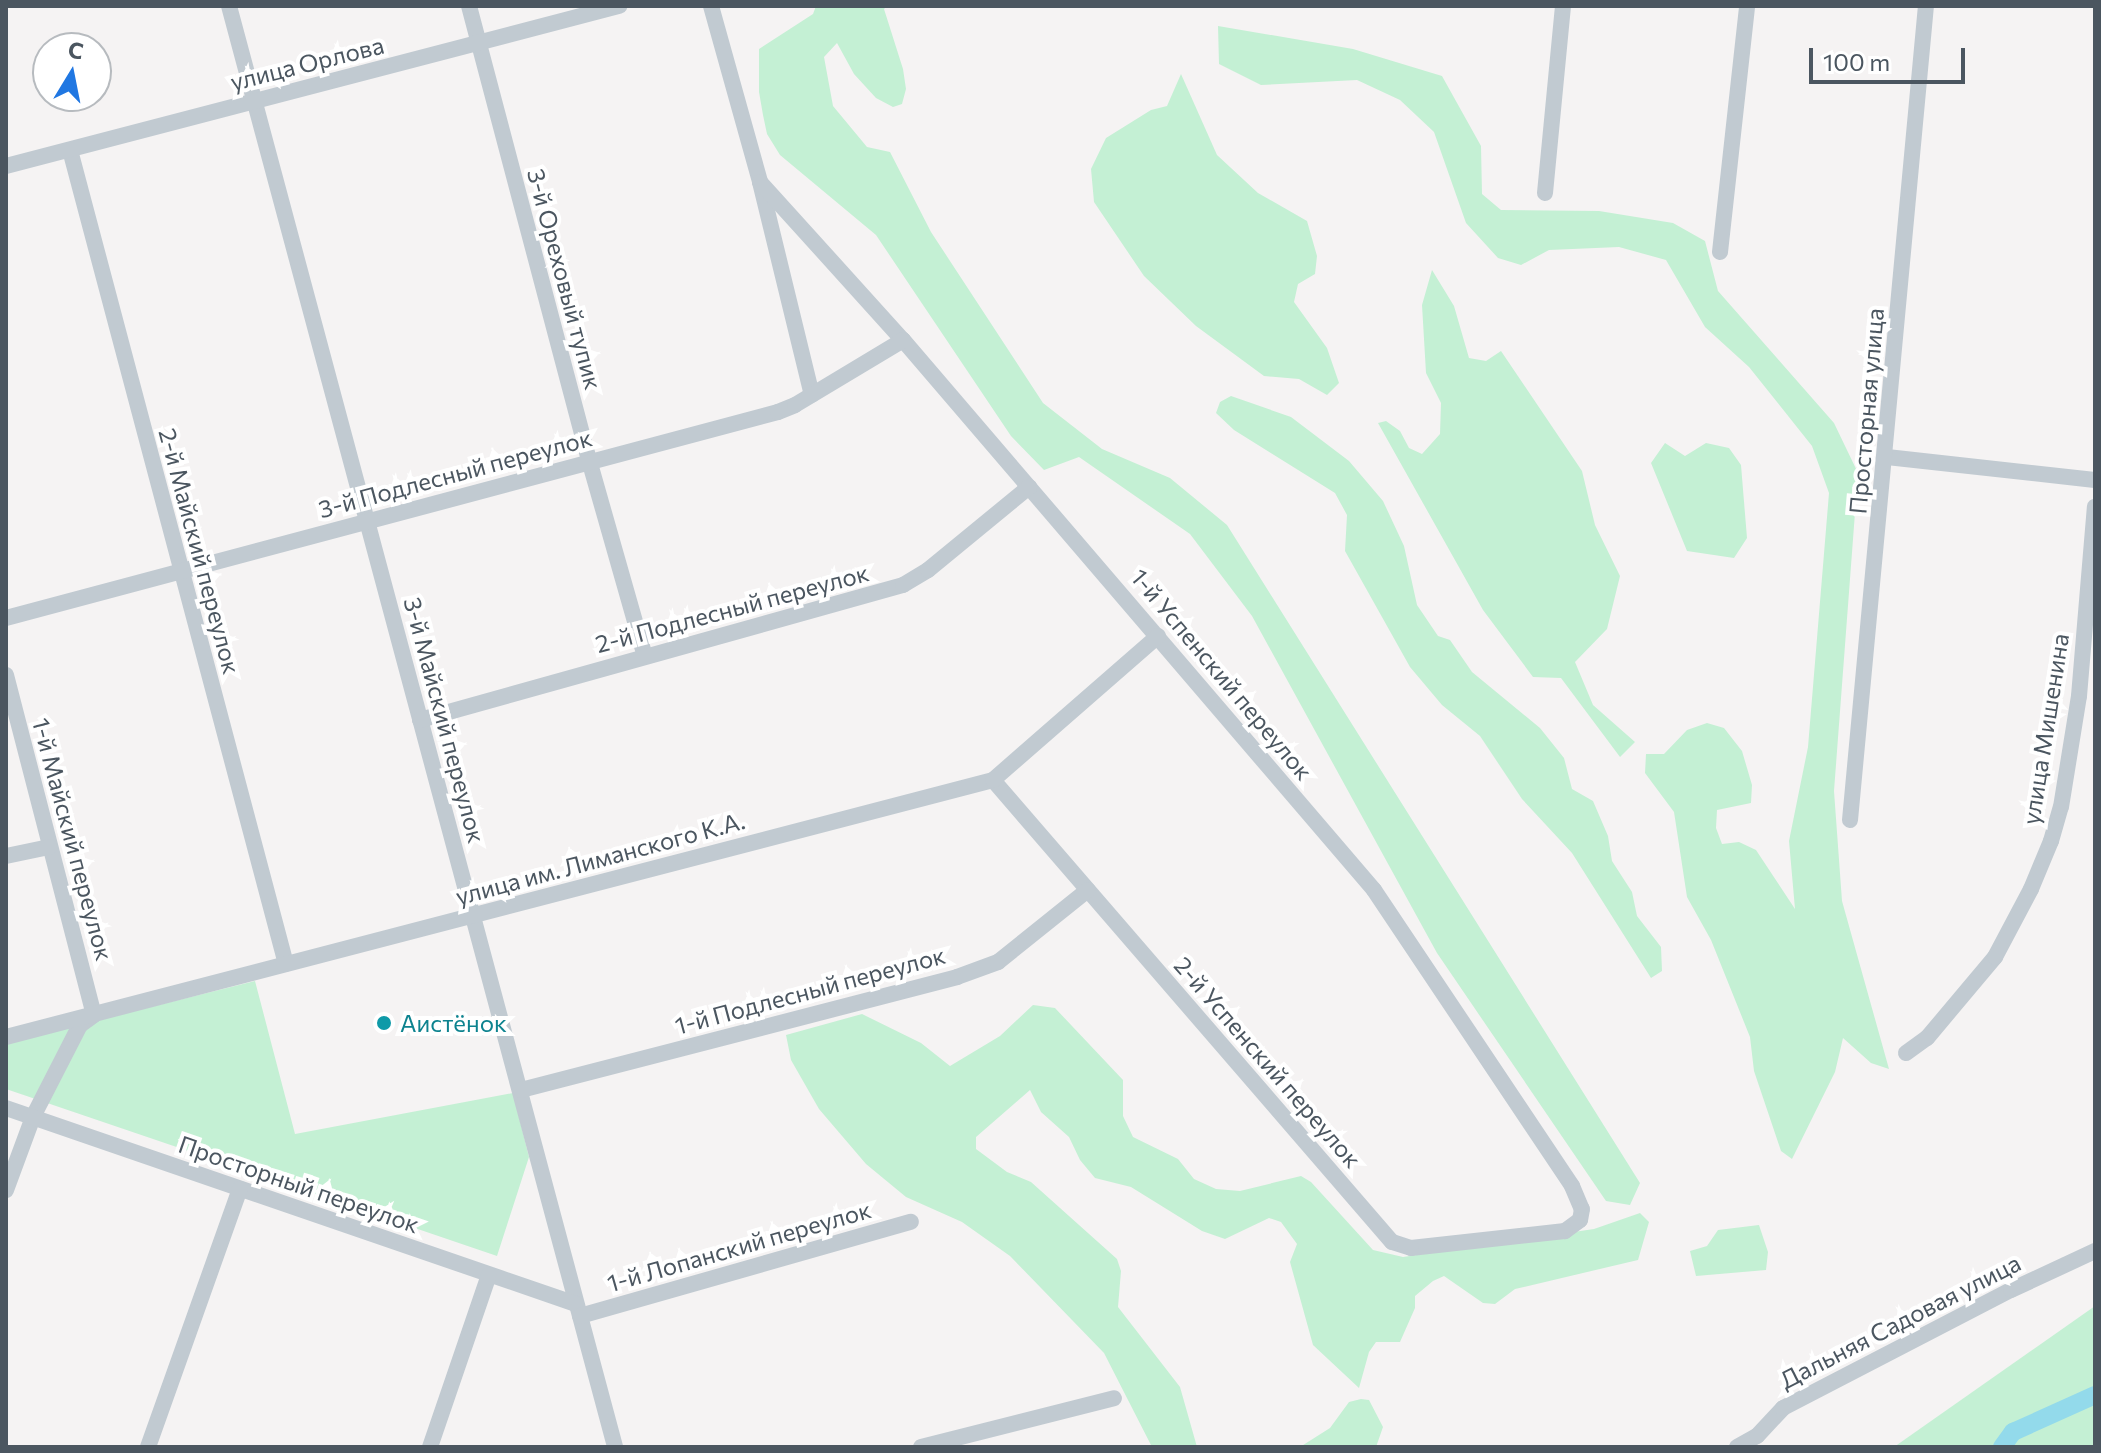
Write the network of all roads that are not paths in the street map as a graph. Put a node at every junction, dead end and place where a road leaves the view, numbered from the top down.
1 (229, 6) edge
2 (469, 6) edge
3 (619, 6) edge
4 (711, 6) edge
5 (1563, 6) edge
6 (1747, 6) edge
7 (1926, 6) edge
8 (479, 43) junction
9 (254, 101) junction
10 (70, 150) junction
11 (6, 166) edge
12 (760, 182) junction
13 (1545, 193) dead end
14 (1720, 252) dead end
15 (903, 340) junction
16 (812, 395) junction
17 (1887, 457) junction
18 (589, 460) junction
19 (2095, 480) edge
20 (1029, 487) junction
21 (2095, 507) edge
22 (367, 520) junction
23 (181, 572) junction
24 (6, 618) edge
25 (1158, 636) junction
26 (645, 656) junction
27 (6, 675) edge
28 (420, 720) junction
29 (993, 780) junction
30 (1850, 820) dead end
31 (49, 847) junction
32 (6, 856) edge
33 (1088, 890) junction
34 (472, 917) junction
35 (286, 964) junction
36 (94, 1015) junction
37 (6, 1037) edge
38 (1906, 1053) dead end
39 (521, 1090) junction
40 (6, 1108) edge
41 (33, 1117) junction
42 (240, 1189) junction
43 (6, 1190) edge
44 (911, 1222) dead end
45 (1565, 1231) joint
46 (2095, 1251) edge
47 (489, 1275) junction
48 (578, 1310) junction
49 (1114, 1398) dead end
50 (148, 1447) edge
51 (430, 1447) edge
52 (615, 1447) edge
53 (921, 1447) edge
54 (1737, 1447) edge

1 - 9 street, 3-й Майский переулок
2 - 8 street, 3-й Ореховый тупик
3 - 8 street, улица Орлова
4 - 12 street, 1-й Успенский переулок
5 - 13 street
6 - 14 street
7 - 17 street, Просторная улица
8 - 9 street, улица Орлова
8 - 18 street, 3-й Ореховый тупик
9 - 10 street, улица Орлова
9 - 22 street, 3-й Майский переулок
10 - 11 street, улица Орлова
10 - 23 street, 2-й Майский переулок
12 - 15 street, 1-й Успенский переулок
12 - 16 street, 1-й Успенский переулок
15 - 16 street, 3-й Подлесный переулок
15 - 20 street, 1-й Успенский переулок
16 - 18 street, 3-й Подлесный переулок
17 - 19 street
17 - 30 street, Просторная улица
18 - 22 street, 3-й Подлесный переулок
18 - 26 street, 3-й Ореховый тупик
20 - 25 street, 1-й Успенский переулок
20 - 26 street, 2-й Подлесный переулок
21 - 38 street, улица Мишенина
22 - 23 street, 3-й Подлесный переулок
22 - 28 street, 3-й Майский переулок
23 - 24 street, 3-й Подлесный переулок
23 - 35 street, 2-й Майский переулок
25 - 29 street, улица им. Лиманского К.А.
25 - 45 street, 1-й Успенский переулок
26 - 28 street, 2-й Подлесный переулок
27 - 31 street, 1-й Майский переулок
28 - 34 street, 3-й Майский переулок
29 - 33 street, 2-й Успенский переулок
29 - 34 street, улица им. Лиманского К.А.
31 - 32 street
31 - 36 street, 1-й Майский переулок
33 - 39 street, 1-й Подлесный переулок
33 - 45 street, 2-й Успенский переулок
34 - 35 street, улица им. Лиманского К.А.
34 - 39 street, 3-й Майский переулок
35 - 36 street, улица им. Лиманского К.А.
36 - 37 street, улица им. Лиманского К.А.
36 - 41 street
39 - 48 street, 3-й Майский переулок
40 - 41 street, Просторный переулок
41 - 42 street, Просторный переулок
41 - 43 street
42 - 47 street, Просторный переулок
42 - 50 street
44 - 48 street, 1-й Лопанский переулок
46 - 54 street, Дальняя Садовая улица
47 - 48 street, Просторный переулок
47 - 51 street
48 - 52 street, 3-й Майский переулок
49 - 53 street

